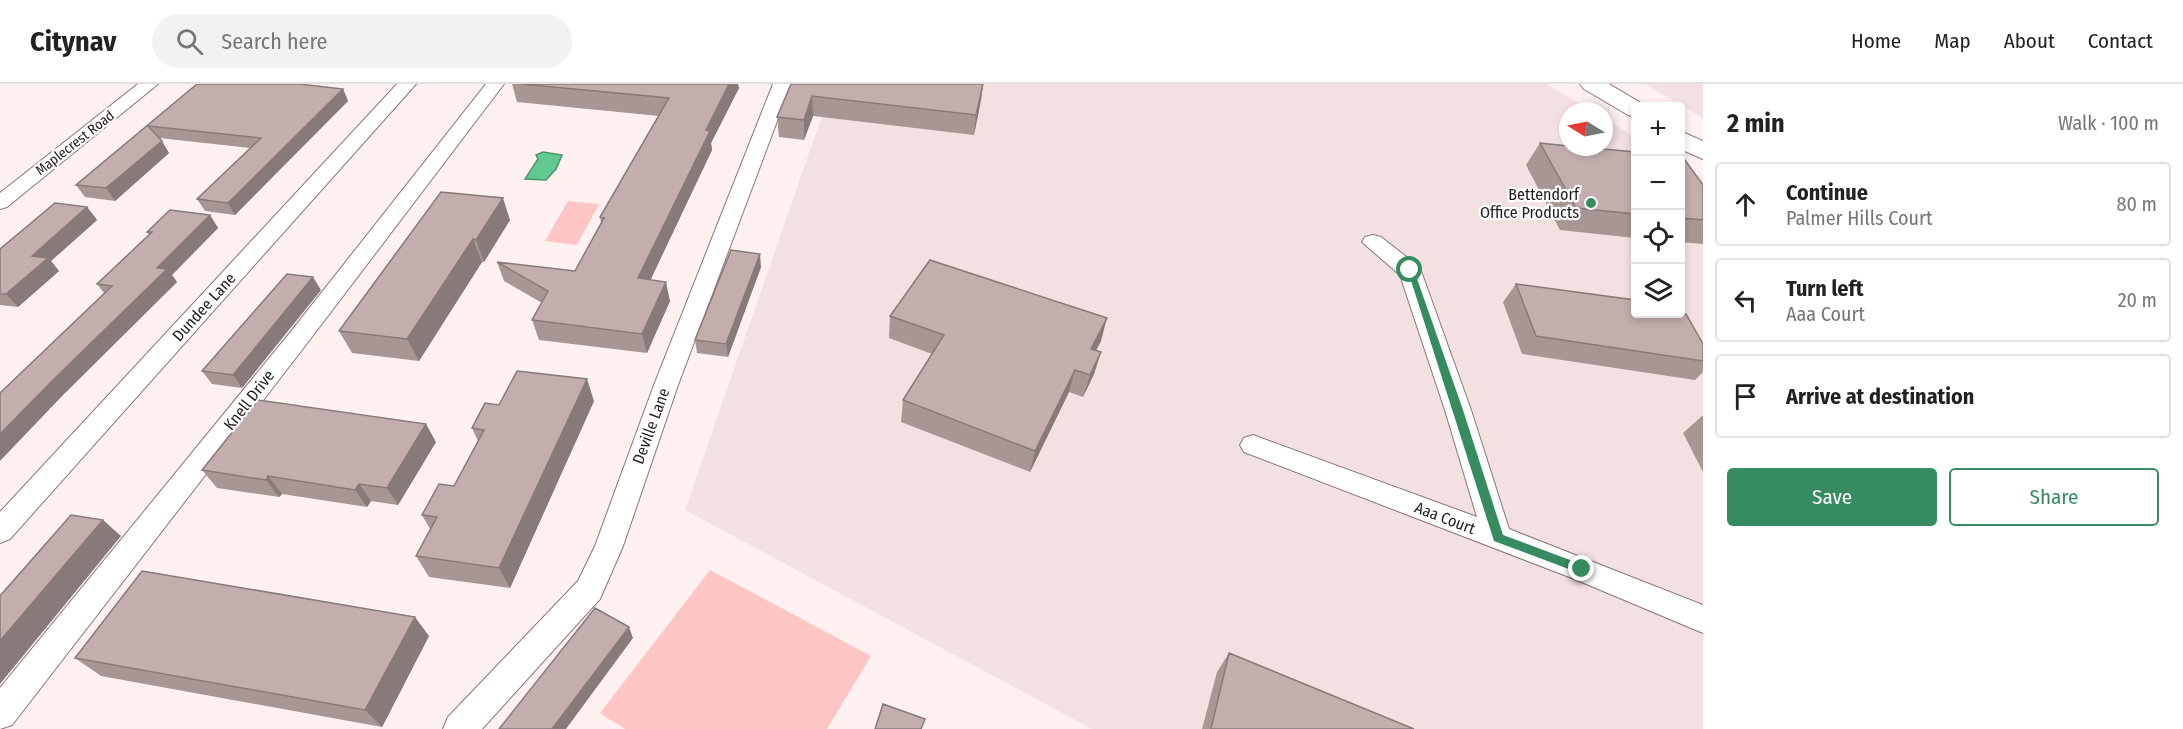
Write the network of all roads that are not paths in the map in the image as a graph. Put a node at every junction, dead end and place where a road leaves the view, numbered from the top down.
1 (149, 84) edge
2 (407, 84) edge
3 (495, 84) edge
4 (782, 84) edge
5 (1592, 84) edge
6 (1631, 108) edge
7 (1685, 141) edge
8 (1703, 151) edge
9 (0, 203) edge
10 (1373, 242) dead end
11 (1253, 445) dead end
12 (0, 531) edge
13 (1498, 538) junction
14 (1703, 619) edge
15 (0, 714) edge
16 (460, 729) edge

1 - 9 street, Maplecrest Road
2 - 12 street, Dundee Lane
3 - 15 street, Knell Drive
4 - 16 street, Deville Lane
5 - 6 main road
7 - 8 main road
10 - 13 street
11 - 13 street, Aaa Court
13 - 14 street, Aaa Court

